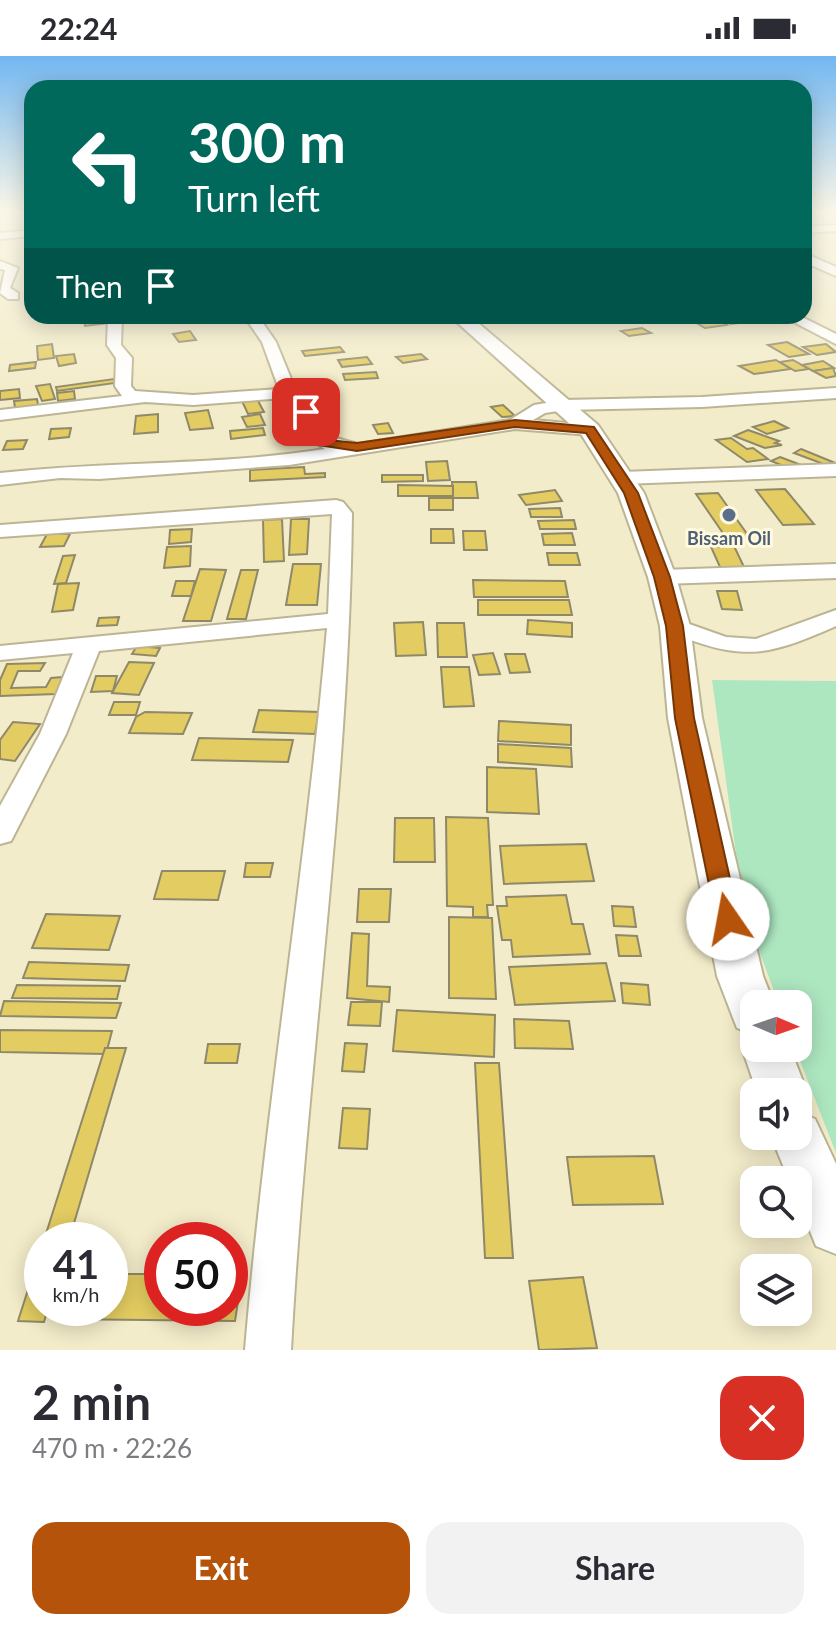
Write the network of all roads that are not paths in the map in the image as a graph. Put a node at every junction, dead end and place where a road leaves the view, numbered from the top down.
1 (10, 273) edge
2 (24, 295) edge
3 (13, 296) junction
4 (0, 303) edge
5 (115, 324) edge
6 (257, 324) edge
7 (468, 324) edge
8 (805, 324) edge
9 (836, 340) edge
10 (289, 393) junction
11 (836, 393) edge
12 (139, 399) junction
13 (564, 405) junction
14 (0, 415) edge
15 (515, 424) junction
16 (590, 430) junction
17 (357, 447) junction
18 (836, 470) edge
19 (622, 478) junction
20 (0, 479) edge
21 (0, 531) edge
22 (836, 571) edge
23 (662, 577) junction
24 (836, 617) edge
25 (339, 620) junction
26 (675, 626) junction
27 (89, 644) junction
28 (0, 653) edge
29 (0, 833) edge
30 (745, 990) edge
31 (812, 1147) edge
32 (836, 1226) edge
33 (268, 1350) edge

1 - 3 street
2 - 3 street
3 - 4 street
5 - 12 street
6 - 10 street
7 - 13 main road
8 - 9 street
10 - 12 street
10 - 17 street
11 - 13 street
12 - 14 street
13 - 15 street
13 - 16 main road
15 - 16 street
15 - 17 street
16 - 19 main road
17 - 20 street
18 - 19 street
19 - 23 main road
21 - 25 street
22 - 23 street
23 - 26 main road
24 - 26 street
25 - 27 street
25 - 33 street
26 - 30 main road
27 - 28 street
27 - 29 street
31 - 32 main road

